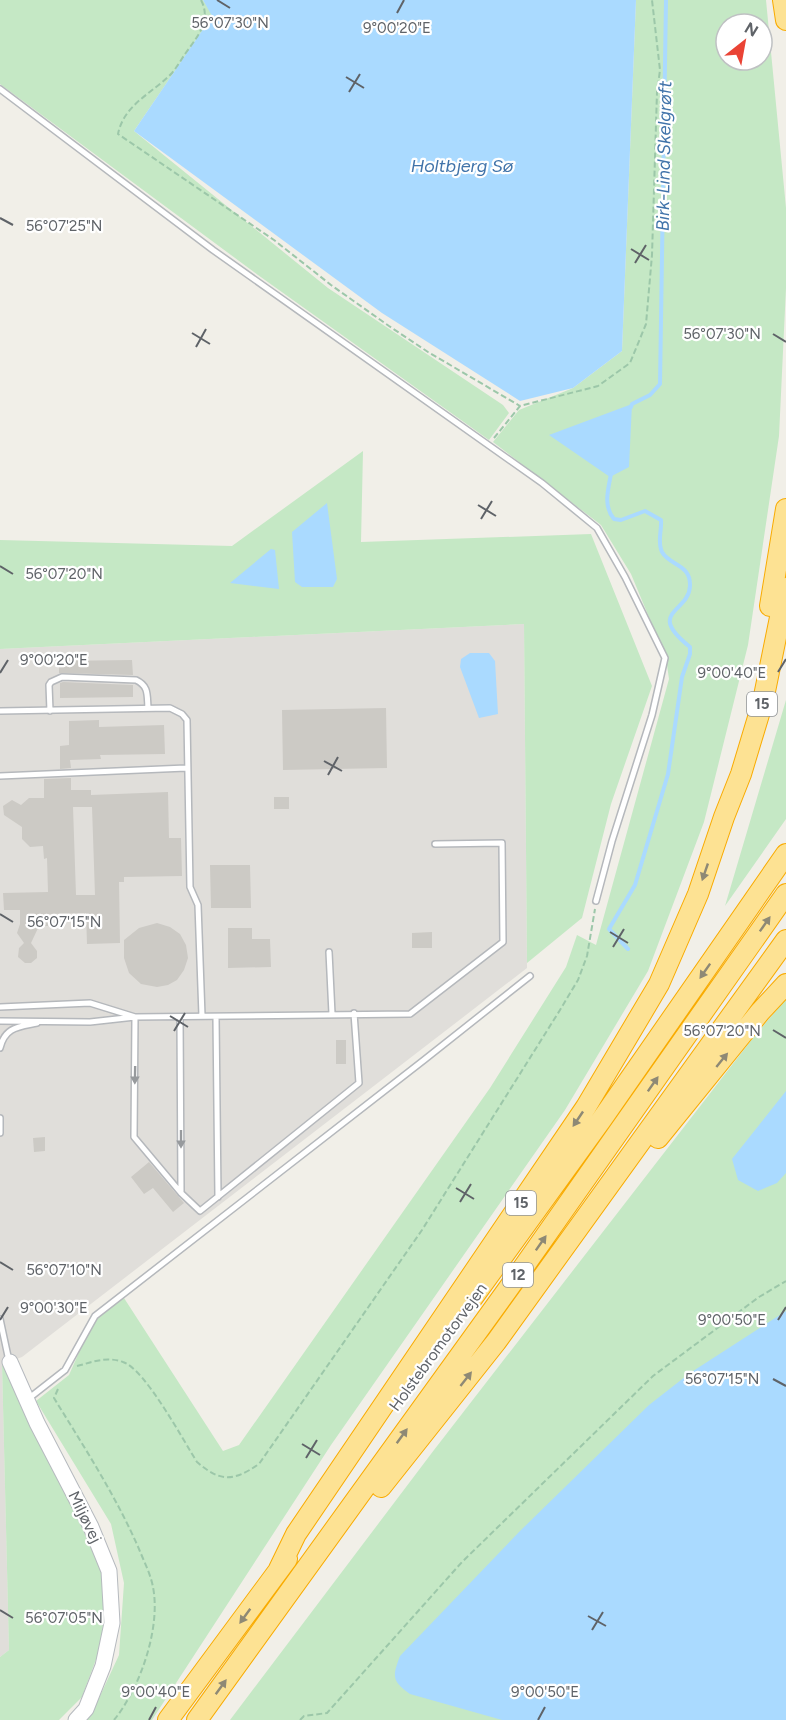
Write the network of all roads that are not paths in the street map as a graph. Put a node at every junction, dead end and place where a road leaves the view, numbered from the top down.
1 (783, 0) edge
2 (786, 20) edge
3 (0, 88) edge
4 (786, 509) edge
5 (786, 588) edge
6 (148, 708) junction
7 (0, 711) edge
8 (50, 711) junction
9 (186, 768) junction
10 (0, 776) edge
11 (724, 817) junction
12 (435, 844) dead end
13 (786, 854) edge
14 (786, 894) edge
15 (596, 901) road end
16 (786, 940) edge
17 (329, 952) dead end
18 (530, 976) dead end
19 (786, 984) edge
20 (0, 1006) edge
21 (354, 1013) junction
22 (332, 1014) junction
23 (202, 1016) junction
24 (135, 1017) junction
25 (180, 1017) junction
26 (216, 1017) junction
27 (0, 1021) edge
28 (43, 1021) junction
29 (0, 1048) edge
30 (0, 1118) edge
31 (0, 1133) edge
32 (182, 1193) junction
33 (218, 1197) junction
34 (526, 1301) junction
35 (0, 1319) edge
36 (1, 1339) edge
37 (10, 1362) joint
38 (27, 1401) junction
39 (279, 1569) junction
40 (245, 1654) junction
41 (76, 1720) edge
42 (168, 1720) edge
43 (197, 1720) edge

1 - 2 highway
3 - 15 lane
4 - 11 highway
5 - 11 highway, 15
6 - 8 lane
6 - 8 lane
6 - 9 lane
7 - 8 lane
9 - 10 lane
9 - 23 lane
11 -> 39 highway, 15
12 - 21 lane
13 -> 39 highway, Holstebromotorvejen / 12
40 -> 14 highway, Holstebromotorvejen / 12
16 - 34 highway
17 - 22 lane
18 - 38 lane
34 -> 19 highway
20 - 24 lane
21 - 22 lane
21 - 33 lane
22 - 26 lane
23 - 25 lane
23 - 26 lane
24 - 25 lane
24 - 28 lane
24 -> 32 lane
25 -> 32 lane
26 - 33 lane
27 - 28 lane
28 - 29 lane
30 - 31 lane
32 - 33 lane
40 -> 34 highway
35 - 36 lane, Miljøvej
36 - 37 lane, Miljøvej
37 - 38 street, Miljøvej
38 - 41 street, Miljøvej
39 -> 42 highway, Holstebromotorvejen / 12
43 -> 40 highway, Holstebromotorvejen / 12

